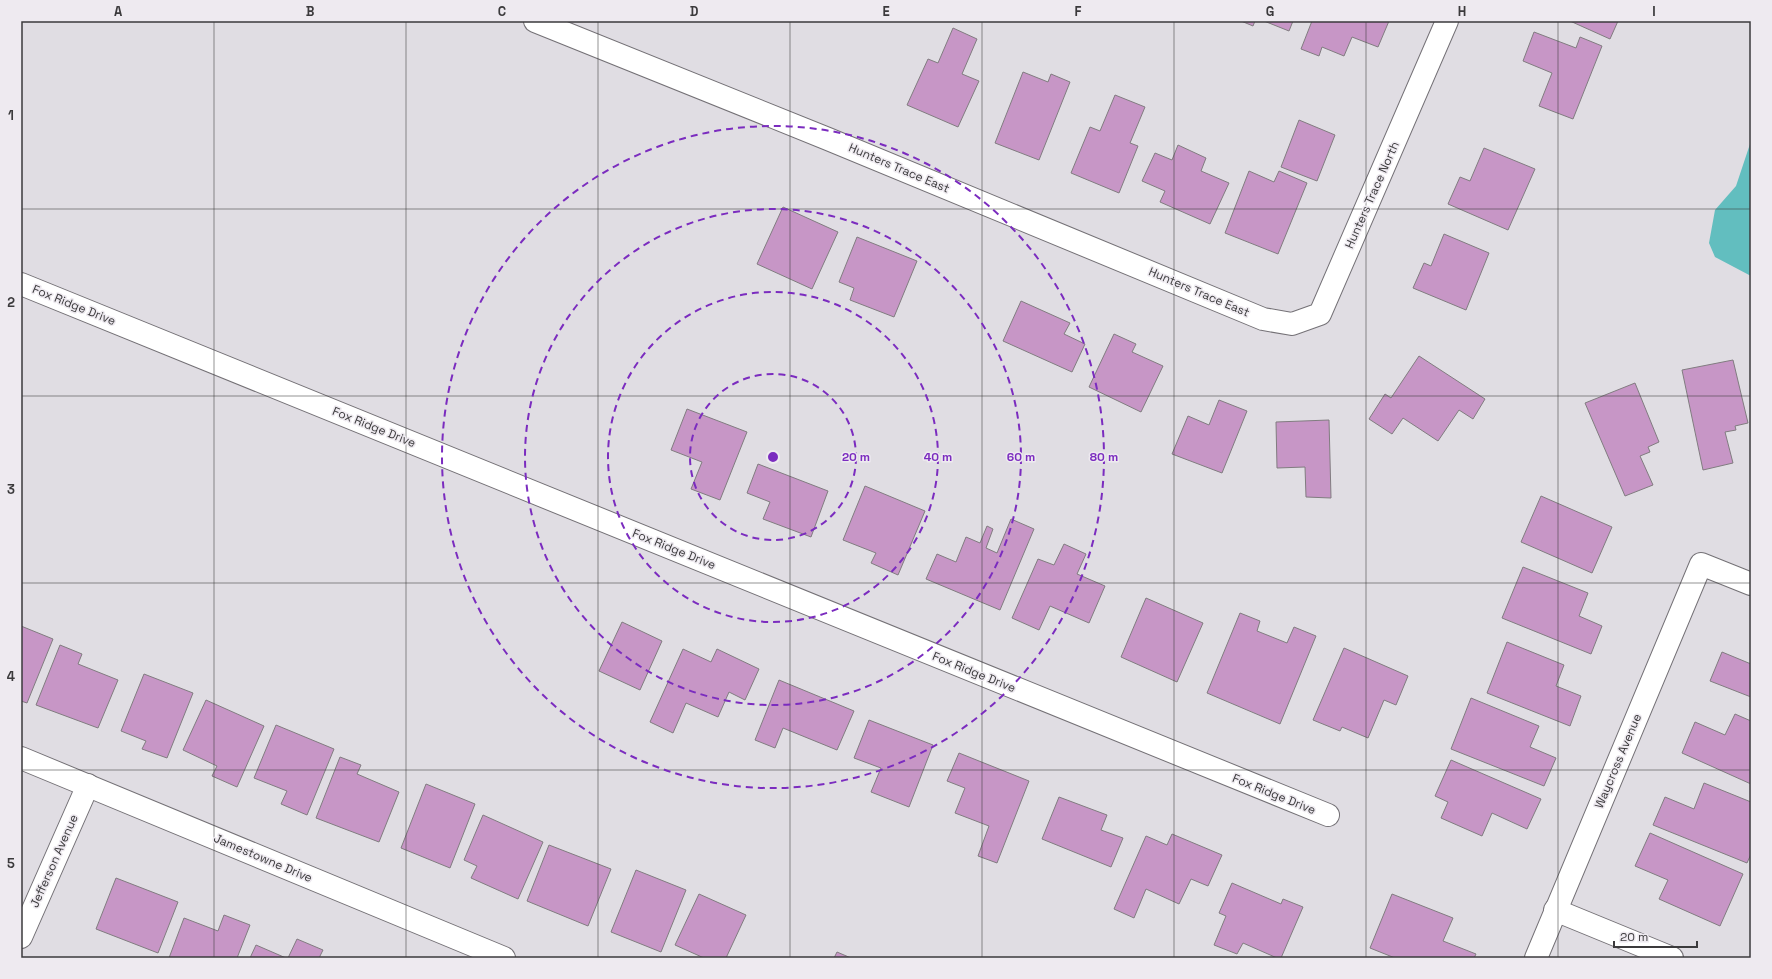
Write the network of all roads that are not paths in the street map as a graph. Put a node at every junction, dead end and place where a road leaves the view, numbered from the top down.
1 (535, 21) edge
2 (1447, 21) edge
3 (21, 284) edge
4 (1263, 319) joint
5 (1751, 584) edge
6 (21, 758) edge
7 (88, 785) junction
8 (1328, 815) dead end
9 (1555, 910) junction
10 (21, 937) edge
11 (504, 958) edge
12 (1536, 958) edge
13 (1672, 958) edge

1 - 4 street, Hunters Trace East
2 - 4 street, Hunters Trace North
3 - 8 street, Fox Ridge Drive
5 - 9 street, Waycross Avenue
6 - 7 street, Jamestowne Drive
7 - 10 street, Jefferson Avenue
7 - 11 street, Jamestowne Drive
9 - 12 street, Waycross Avenue
9 - 13 street

